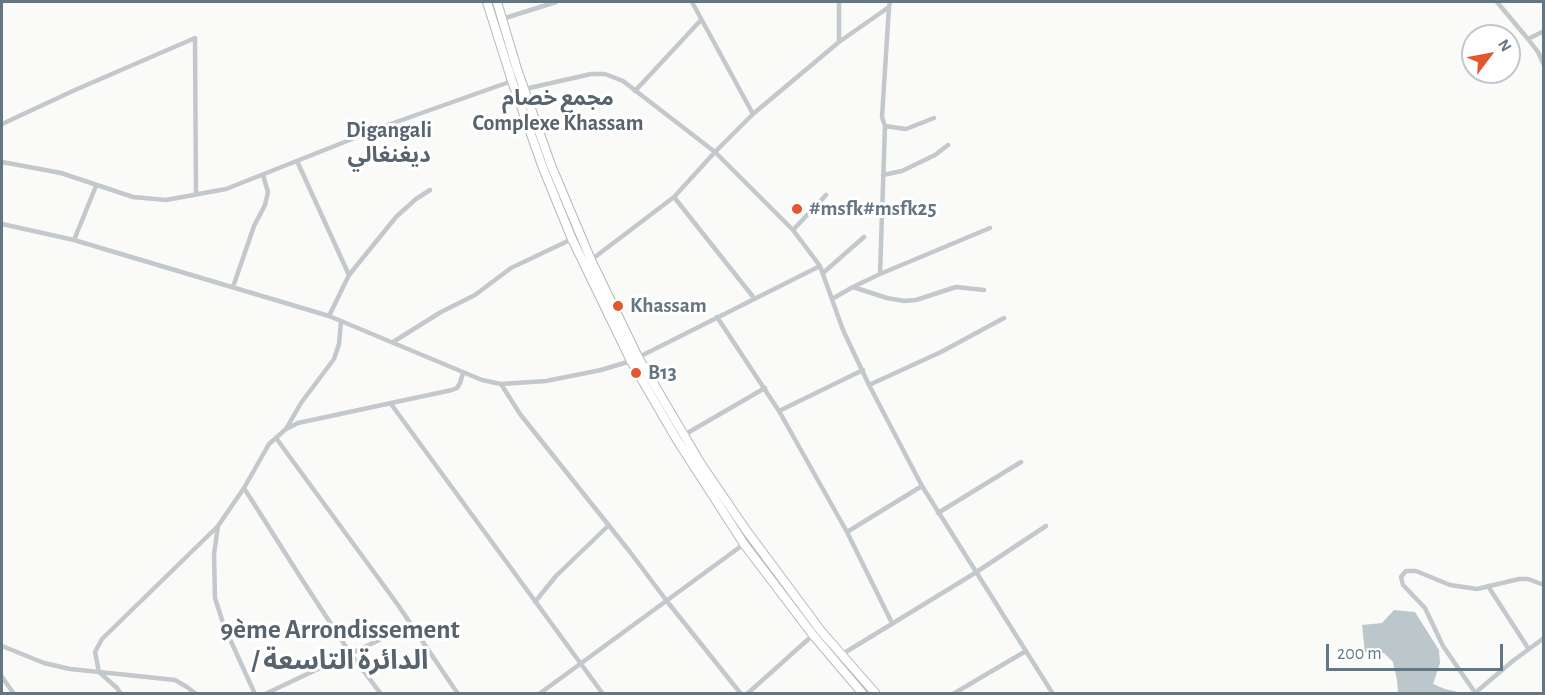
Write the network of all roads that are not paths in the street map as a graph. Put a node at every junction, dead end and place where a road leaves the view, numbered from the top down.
1 (487, 2) edge
2 (497, 2) edge
3 (556, 2) edge
4 (692, 2) edge
5 (839, 2) edge
6 (1497, 2) edge
7 (890, 4) edge
8 (502, 19) junction
9 (701, 20) junction
10 (1544, 31) edge
11 (1528, 39) junction
12 (839, 42) junction
13 (1544, 65) edge
14 (512, 81) junction
15 (525, 89) junction
16 (635, 91) junction
17 (753, 114) junction
18 (934, 118) dead end
19 (2, 124) edge
20 (885, 126) junction
21 (948, 145) dead end
22 (715, 152) junction
23 (297, 161) junction
24 (2, 162) edge
25 (263, 175) junction
26 (883, 176) junction
27 (96, 186) junction
28 (430, 190) dead end
29 (196, 194) junction
30 (826, 195) dead end
31 (674, 197) junction
32 (2, 224) edge
33 (990, 228) dead end
34 (793, 230) junction
35 (864, 237) dead end
36 (572, 239) junction
37 (74, 240) junction
38 (591, 260) junction
39 (819, 266) junction
40 (823, 273) junction
41 (880, 274) junction
42 (349, 275) junction
43 (233, 286) junction
44 (853, 287) junction
45 (984, 290) dead end
46 (754, 298) junction
47 (832, 299) junction
48 (329, 316) junction
49 (717, 317) junction
50 (1004, 318) dead end
51 (341, 321) junction
52 (393, 342) junction
53 (635, 359) junction
54 (863, 370) junction
55 (463, 373) junction
56 (501, 384) junction
57 (869, 386) junction
58 (765, 388) junction
59 (391, 404) junction
60 (779, 411) junction
61 (286, 429) junction
62 (684, 435) junction
63 (276, 438) junction
64 (1021, 462) dead end
65 (921, 486) junction
66 (244, 488) junction
67 (938, 513) junction
68 (609, 525) junction
69 (218, 526) junction
70 (1046, 526) dead end
71 (847, 532) junction
72 (744, 544) junction
73 (975, 573) junction
74 (1544, 585) edge
75 (1488, 586) junction
76 (666, 600) junction
77 (535, 602) junction
78 (892, 623) junction
79 (411, 625) junction
80 (813, 635) junction
81 (1544, 638) edge
82 (2, 646) edge
83 (1528, 648) junction
84 (1026, 651) junction
85 (350, 652) junction
86 (841, 655) junction
87 (580, 663) junction
88 (99, 672) junction
89 (2, 677) edge
90 (14, 693) edge
91 (121, 693) edge
92 (196, 693) edge
93 (255, 693) edge
94 (265, 693) edge
95 (381, 693) edge
96 (458, 693) edge
97 (539, 693) edge
98 (603, 693) edge
99 (741, 693) edge
100 (747, 693) edge
101 (863, 693) edge
102 (876, 693) edge
103 (953, 693) edge
104 (1053, 693) edge
105 (1476, 693) edge

1 - 14 highway
2 - 8 highway
3 - 8 street
4 - 9 street
5 - 12 street
6 - 11 street
7 - 12 street
7 - 20 street
8 - 15 highway
9 - 16 street
9 - 17 street
10 - 11 street
11 - 13 street
12 - 17 street
14 - 23 street
14 - 36 highway
15 - 16 street
15 - 38 highway
16 - 22 street
17 - 22 street
18 - 20 street
19 - 29 street
20 - 26 street
21 - 26 street
22 - 31 street
22 - 34 street
23 - 25 street
23 - 42 street
24 - 27 street
25 - 29 street
25 - 43 street
26 - 41 street
27 - 29 street
27 - 37 street
28 - 42 street
30 - 34 street
31 - 38 street
31 - 46 street
32 - 37 street
33 - 41 street
34 - 39 street
35 - 40 street
36 - 52 street
36 - 53 highway
37 - 43 street
38 - 53 highway
39 - 40 street
39 - 46 street
40 - 47 street
41 - 44 street
42 - 48 street
43 - 48 street
44 - 45 street
44 - 47 street
46 - 49 street
47 - 54 street
48 - 51 street
49 - 53 street
49 - 58 street
50 - 57 street
51 - 52 street
51 - 61 street
52 - 55 street
53 - 56 street
53 - 62 highway
53 - 72 highway
54 - 57 street
54 - 60 street
55 - 56 street
55 - 59 street
56 - 68 street
57 - 65 street
58 - 60 street
58 - 62 street
59 - 61 street
59 - 77 street
60 - 71 street
61 - 63 street
62 - 86 highway
63 - 66 street
63 - 79 street
64 - 67 street
65 - 67 street
65 - 71 street
66 - 69 street
66 - 85 street
67 - 73 street
68 - 76 street
68 - 77 street
69 - 88 street
69 - 93 street
70 - 73 street
71 - 78 street
72 - 76 street
72 - 80 highway
73 - 78 street
73 - 84 street
74 - 75 street
75 - 83 street
75 - 105 street
76 - 87 street
76 - 99 street
77 - 87 street
78 - 86 street
79 - 85 street
79 - 96 street
80 - 100 street
80 - 101 highway
81 - 83 street
82 - 88 street
83 - 105 street
84 - 103 street
84 - 104 street
85 - 94 street
85 - 95 street
86 - 102 highway
87 - 97 street
87 - 98 street
88 - 91 street
88 - 92 street
89 - 90 street

